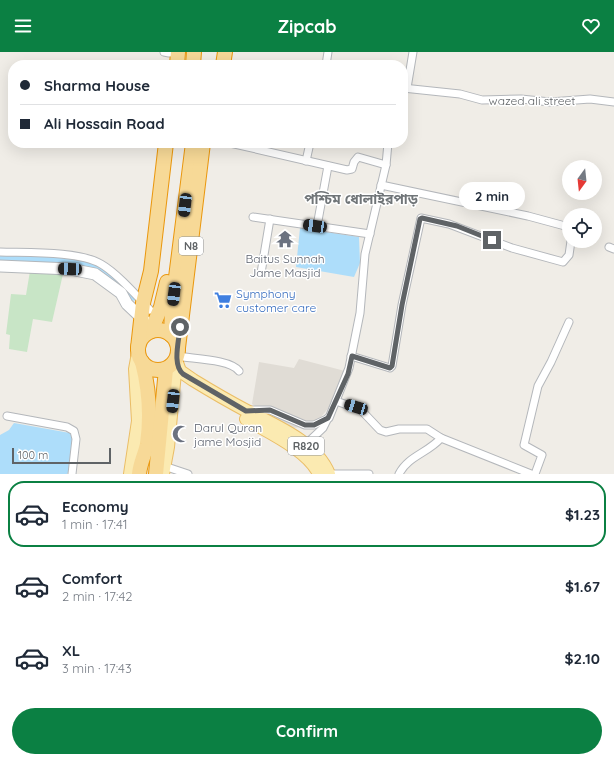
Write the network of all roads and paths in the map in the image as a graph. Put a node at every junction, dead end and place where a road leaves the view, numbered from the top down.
1 (412, 52) edge
2 (408, 73) edge
3 (408, 88) edge
4 (614, 102) edge
5 (165, 148) edge
6 (174, 148) edge
7 (183, 148) edge
8 (192, 148) edge
9 (202, 148) edge
10 (209, 148) edge
11 (251, 148) edge
12 (309, 148) edge
13 (388, 148) edge
14 (306, 161) junction
15 (386, 164) junction
16 (328, 166) junction
17 (381, 185) junction
18 (253, 217) dead end
19 (270, 220) junction
20 (562, 225) edge
21 (318, 226) junction
22 (193, 228) junction
23 (370, 234) junction
24 (570, 248) edge
25 (0, 252) edge
26 (0, 266) edge
27 (261, 273) dead end
28 (569, 322) dead end
29 (171, 335) junction
30 (143, 336) junction
31 (352, 356) junction
32 (174, 362) junction
33 (239, 371) dead end
34 (336, 401) junction
35 (244, 414) junction
36 (7, 416) dead end
37 (328, 418) junction
38 (274, 430) junction
39 (441, 438) junction
40 (305, 444) junction
41 (140, 446) junction
42 (161, 471) edge
43 (72, 474) edge
44 (130, 474) edge
45 (139, 474) edge
46 (148, 474) edge
47 (188, 474) edge
48 (326, 474) edge
49 (369, 474) edge
50 (399, 474) edge
51 (531, 474) edge
52 (535, 474) edge

1 - 2 street
3 - 4 street, wazed ali street
5 - 30 highway
6 - 30 highway, N8
7 - 30 highway, N8
8 - 29 highway, N8
9 - 22 highway, N8
10 - 22 highway
11 - 14 street
12 - 14 street
13 - 15 street
14 - 16 street
15 - 16 street
15 - 17 street
16 - 21 street
17 - 20 street
17 - 23 street
18 - 19 street
19 - 21 street
19 - 27 street
21 - 23 street
22 - 32 highway, N8
23 - 31 street
24 - 31 street
25 - 30 street
26 - 30 street
28 - 52 street
29 - 30 highway
29 - 32 highway
30 - 32 highway
30 - 41 highway
31 - 34 street
32 - 33 street
32 - 35 main road, R820
32 - 35 main road, R820
32 - 42 highway
34 - 37 street
34 - 39 street
35 - 37 street
35 - 38 main road, R820
36 - 43 street
37 - 40 street
38 - 40 main road, R820
38 - 48 main road, R820
39 - 50 street
39 - 51 street
40 - 48 main road, R820
41 - 44 main road
41 - 45 highway
41 - 46 highway
42 - 47 street
48 - 49 street

